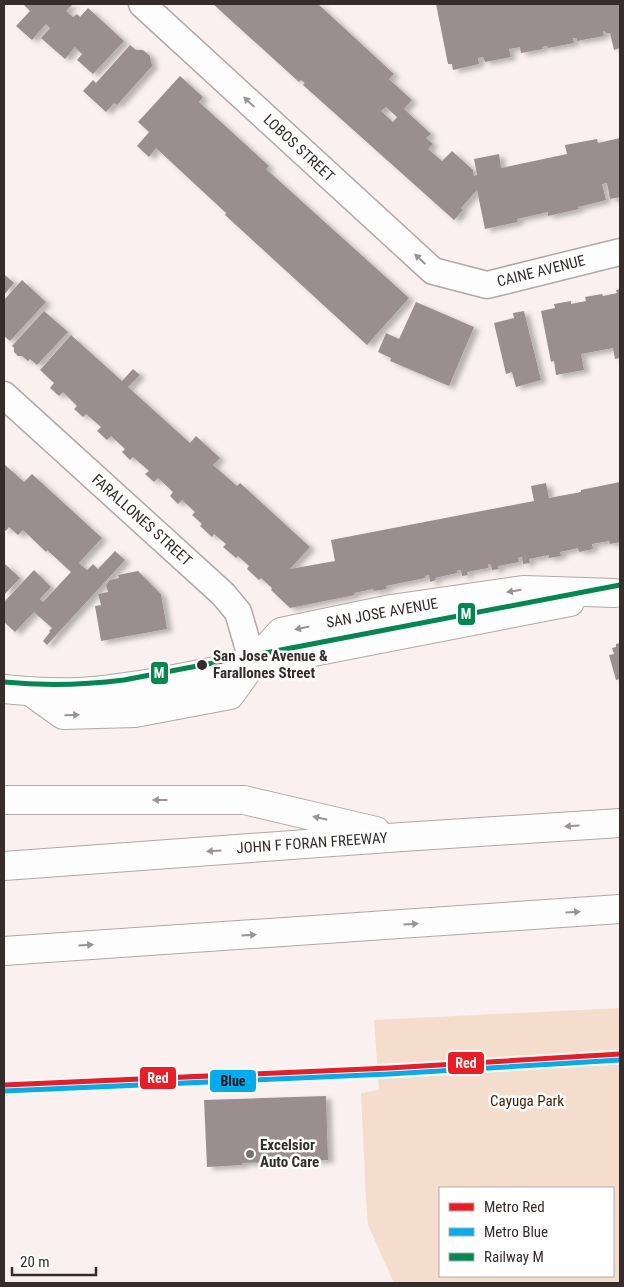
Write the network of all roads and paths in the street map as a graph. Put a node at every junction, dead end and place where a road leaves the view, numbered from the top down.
1 (142, 4) edge
2 (620, 252) edge
3 (463, 279) joint
4 (4, 395) edge
5 (617, 593) edge
6 (253, 663) junction
7 (4, 689) edge
8 (4, 800) edge
9 (620, 822) edge
10 (402, 837) junction
11 (4, 866) edge
12 (620, 909) edge
13 (4, 951) edge

3 -> 1 street, LOBOS STREET
2 - 3 street, CAINE AVENUE
4 - 6 street, FARALLONES STREET
5 - 6 main road, SAN JOSE AVENUE
6 - 7 main road, SAN JOSE AVENUE
10 -> 8 main road
9 -> 10 main road, JOHN F FORAN FREEWAY
10 -> 11 main road, JOHN F FORAN FREEWAY
13 -> 12 main road

